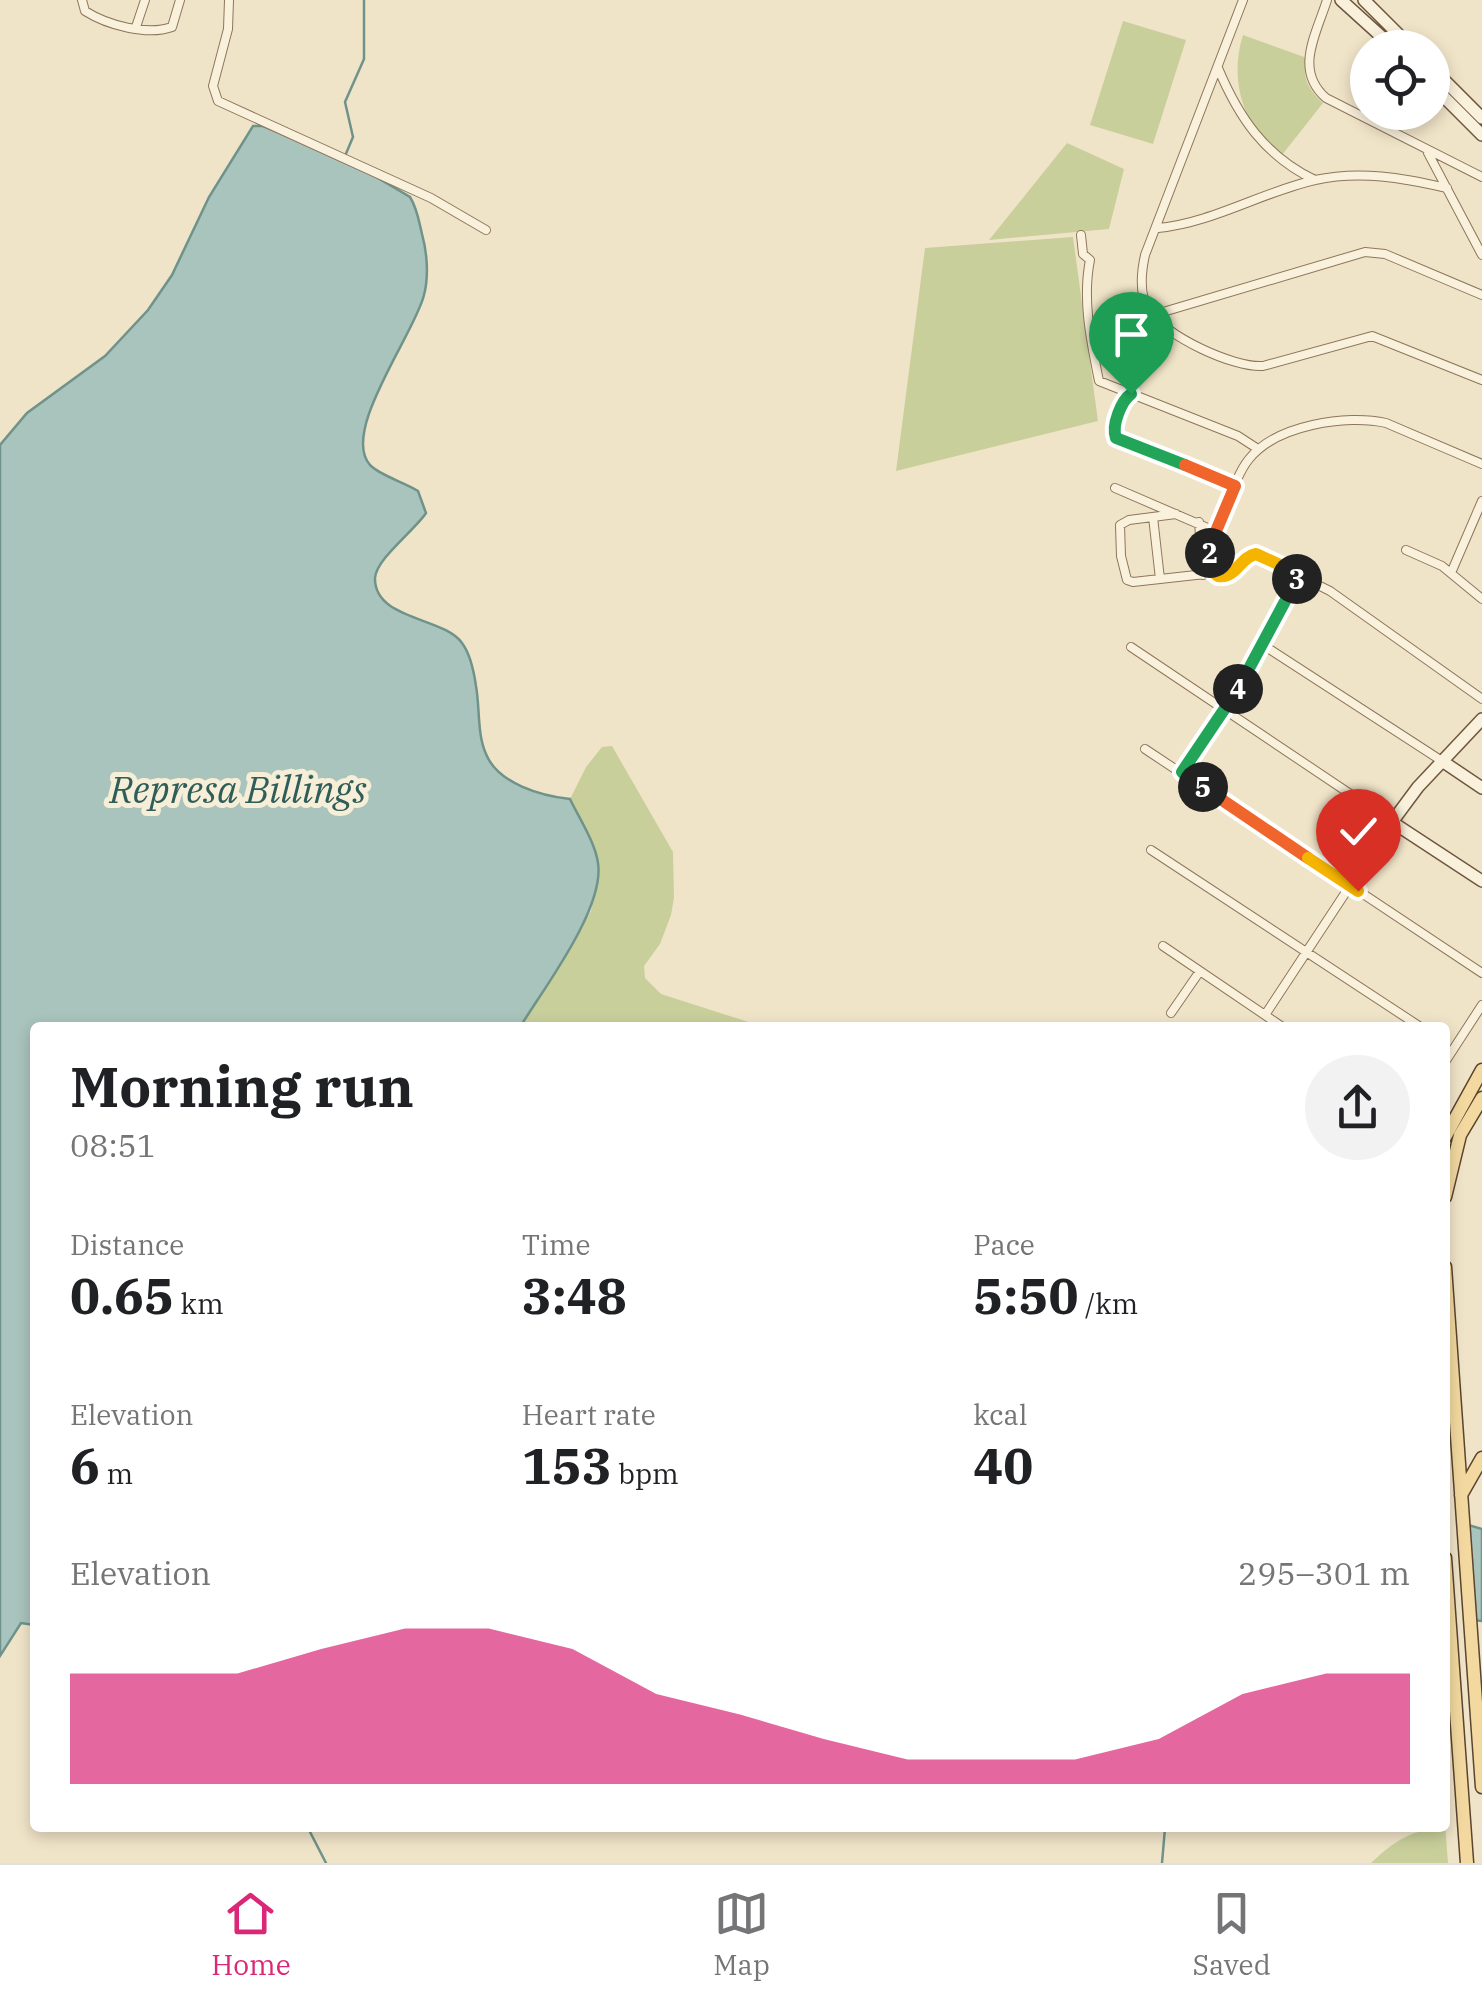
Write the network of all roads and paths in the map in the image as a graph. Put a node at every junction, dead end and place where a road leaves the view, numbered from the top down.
1 (145, 0) edge
2 (180, 0) edge
3 (230, 0) edge
4 (1242, 0) edge
5 (1327, 0) edge
6 (1341, 0) edge
7 (1364, 0) edge
8 (82, 3) edge
9 (136, 27) junction
10 (1374, 30) edge
11 (1394, 30) edge
12 (1218, 68) junction
13 (1450, 86) edge
14 (1450, 103) edge
15 (1482, 118) edge
16 (1482, 135) edge
17 (1426, 150) junction
18 (1482, 177) edge
19 (1315, 180) junction
20 (1447, 188) junction
21 (1158, 228) junction
22 (486, 230) dead end
23 (1081, 234) dead end
24 (1482, 255) edge
25 (1482, 295) edge
26 (1152, 315) junction
27 (1482, 380) edge
28 (1129, 392) junction
29 (1258, 449) junction
30 (1482, 464) edge
31 (1235, 486) junction
32 (1114, 488) dead end
33 (1482, 500) edge
34 (1176, 514) junction
35 (1153, 517) junction
36 (1198, 522) junction
37 (1217, 532) junction
38 (1406, 550) dead end
39 (1214, 573) junction
40 (1451, 573) junction
41 (1300, 574) junction
42 (1203, 575) junction
43 (1160, 579) junction
44 (1482, 598) edge
45 (1264, 645) junction
46 (1131, 647) dead end
47 (1482, 699) edge
48 (1226, 710) junction
49 (1482, 720) edge
50 (1144, 749) dead end
51 (1442, 761) junction
52 (1182, 772) junction
53 (1482, 788) edge
54 (1392, 822) junction
55 (1151, 850) dead end
56 (1482, 881) edge
57 (1350, 886) junction
58 (1163, 946) dead end
59 (1306, 950) junction
60 (1200, 971) junction
61 (1482, 974) edge
62 (1482, 1005) edge
63 (1171, 1013) dead end
64 (1265, 1015) junction
65 (1275, 1022) edge
66 (1413, 1022) edge
67 (1450, 1046) edge
68 (1454, 1049) junction
69 (1450, 1055) edge
70 (1482, 1070) edge
71 (1482, 1098) edge
72 (1450, 1129) edge
73 (1450, 1144) edge
74 (1454, 1151) junction
75 (1450, 1171) edge
76 (1450, 1354) edge
77 (1482, 1458) edge
78 (1460, 1498) junction
79 (1450, 1626) edge
80 (1482, 1788) edge
81 (1467, 1863) edge

1 - 9 street
2 - 9 street
3 - 22 street
4 - 12 street
5 - 17 street
6 - 10 street
7 - 11 street
8 - 9 street
12 - 19 street
12 - 21 street
13 - 15 street
14 - 16 street
17 - 18 street
17 - 20 street
19 - 20 street
19 - 21 street
20 - 24 street
21 - 26 street
23 - 28 street
25 - 26 street
26 - 27 street
28 - 29 street
28 - 31 street
29 - 30 street
29 - 31 street
31 - 37 street
32 - 34 street
33 - 40 street
34 - 35 street
34 - 36 street
35 - 43 street
35 - 43 street
36 - 37 street
36 - 42 street
37 - 39 street
38 - 40 street
39 - 41 street
39 - 42 street
40 - 44 street
41 - 45 street
41 - 47 street
42 - 43 street
45 - 48 street
45 - 51 street
46 - 48 street
48 - 52 street
48 - 54 street
49 - 51 street
50 - 52 street
51 - 53 street
51 - 54 street
52 - 57 street
54 - 56 street
54 - 57 street
55 - 59 street
57 - 59 street
57 - 61 street
58 - 60 street
59 - 64 street
59 - 66 street
60 - 63 street
60 - 64 street
62 - 68 street
64 - 65 street
67 - 68 street
68 - 69 street
70 - 72 main road
71 - 74 main road
73 - 74 main road
74 - 75 main road
76 - 78 main road
77 - 78 main road
78 - 80 main road
79 - 81 main road

